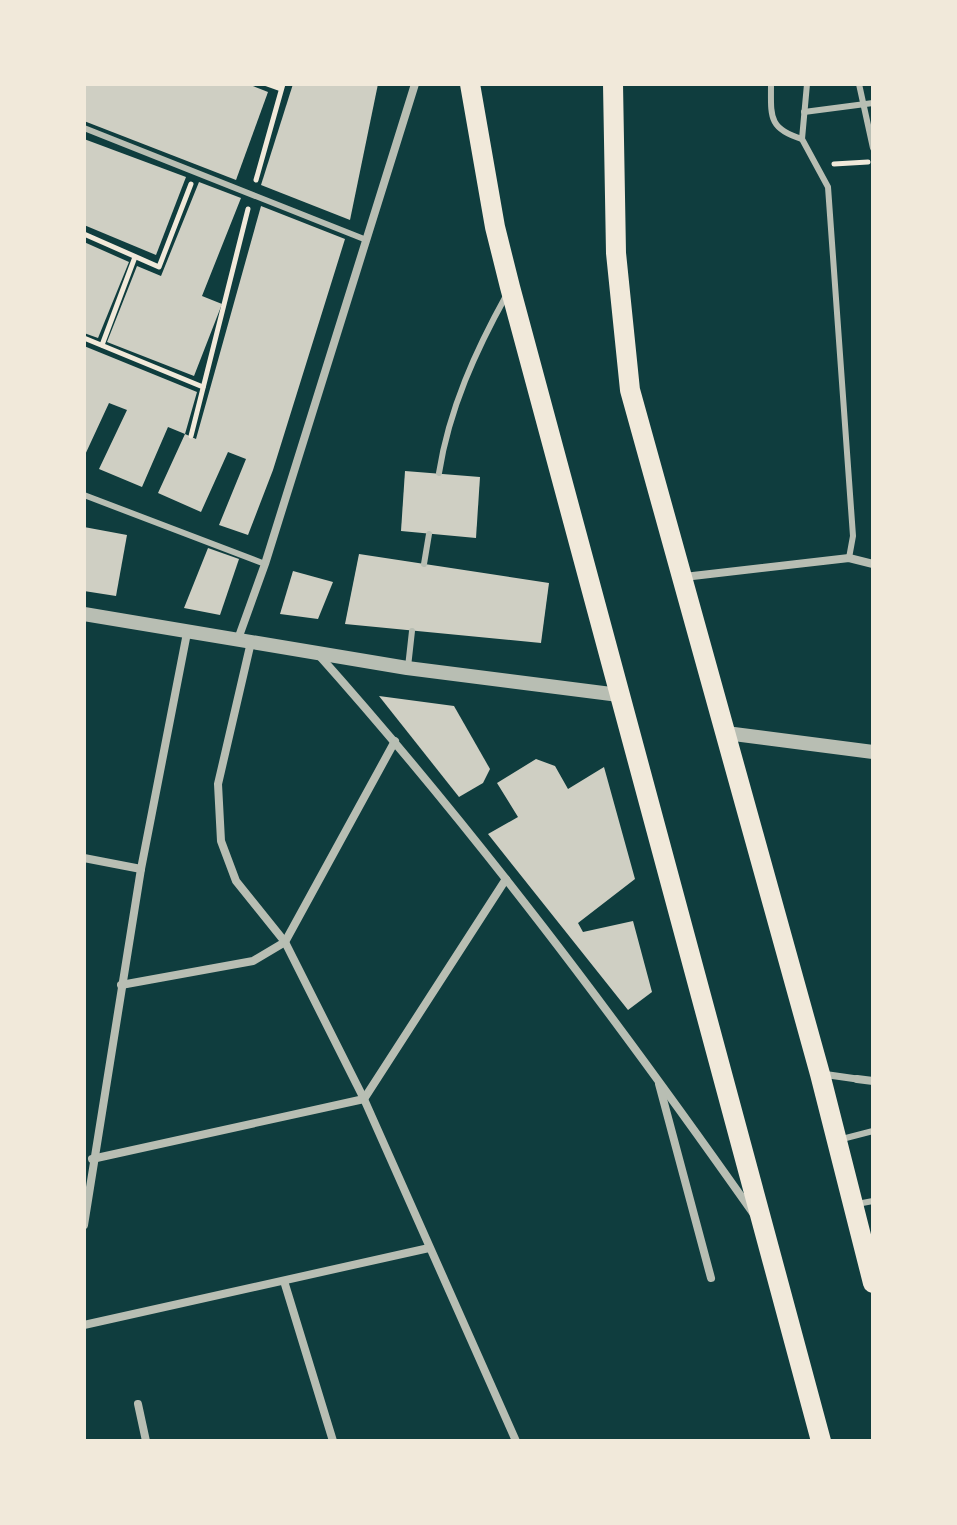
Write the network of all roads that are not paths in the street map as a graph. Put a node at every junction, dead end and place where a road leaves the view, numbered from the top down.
1 (415, 84) edge
2 (470, 84) edge
3 (613, 84) edge
4 (771, 84) edge
5 (807, 84) edge
6 (859, 84) edge
7 (873, 103) edge
8 (861, 105) junction
9 (804, 112) junction
10 (84, 128) edge
11 (802, 139) junction
12 (873, 148) edge
13 (364, 239) junction
14 (510, 287) junction
15 (439, 473) dead end
16 (84, 495) edge
17 (429, 534) dead end
18 (849, 558) junction
19 (265, 564) junction
20 (424, 564) dead end
21 (873, 564) edge
22 (680, 577) junction
23 (84, 614) edge
24 (412, 631) dead end
25 (187, 633) junction
26 (244, 640) junction
27 (316, 653) junction
28 (407, 668) junction
29 (619, 695) junction
30 (726, 733) junction
31 (395, 741) junction
32 (873, 752) edge
33 (84, 858) edge
34 (141, 869) junction
35 (506, 879) junction
36 (285, 942) junction
37 (121, 985) junction
38 (820, 1074) junction
39 (657, 1076) junction
40 (857, 1079) joint
41 (873, 1081) edge
42 (364, 1099) junction
43 (873, 1131) edge
44 (837, 1140) junction
45 (92, 1159) junction
46 (863, 1203) edge
47 (84, 1225) edge
48 (764, 1230) junction
49 (429, 1248) junction
50 (711, 1278) dead end
51 (284, 1281) junction
52 (873, 1283) edge
53 (84, 1325) edge
54 (138, 1404) dead end
55 (146, 1441) edge
56 (333, 1441) edge
57 (516, 1441) edge
58 (821, 1441) edge

1 - 13 street
2 - 14 main road
3 - 22 main road
4 - 11 lane
5 - 9 lane
6 - 8 lane
7 - 8 lane
8 - 9 lane
8 - 12 lane
9 - 11 lane
10 - 13 lane
11 - 18 lane
13 - 19 street
14 - 15 lane
14 - 29 main road
16 - 19 lane
17 - 20 lane
18 - 21 street
18 - 22 street
19 - 26 street
22 - 30 main road
23 - 25 street
24 - 28 lane
25 - 26 street
25 - 34 street
26 - 27 street
26 - 36 street
27 - 28 street
27 - 31 street
28 - 29 street
29 - 48 main road
30 - 32 street
30 - 38 main road
31 - 35 street
31 - 36 street
33 - 34 street
34 - 37 street
35 - 39 street
35 - 42 street
36 - 37 street
36 - 42 street
37 - 45 street
38 - 40 street
38 - 44 main road
39 - 48 street
39 - 50 street
40 - 41 street
42 - 45 street
42 - 49 street
43 - 44 lane
44 - 46 main road
45 - 47 street
46 - 52 main road
48 - 58 main road
49 - 51 street
49 - 57 street
51 - 53 street
51 - 56 street
54 - 55 street

